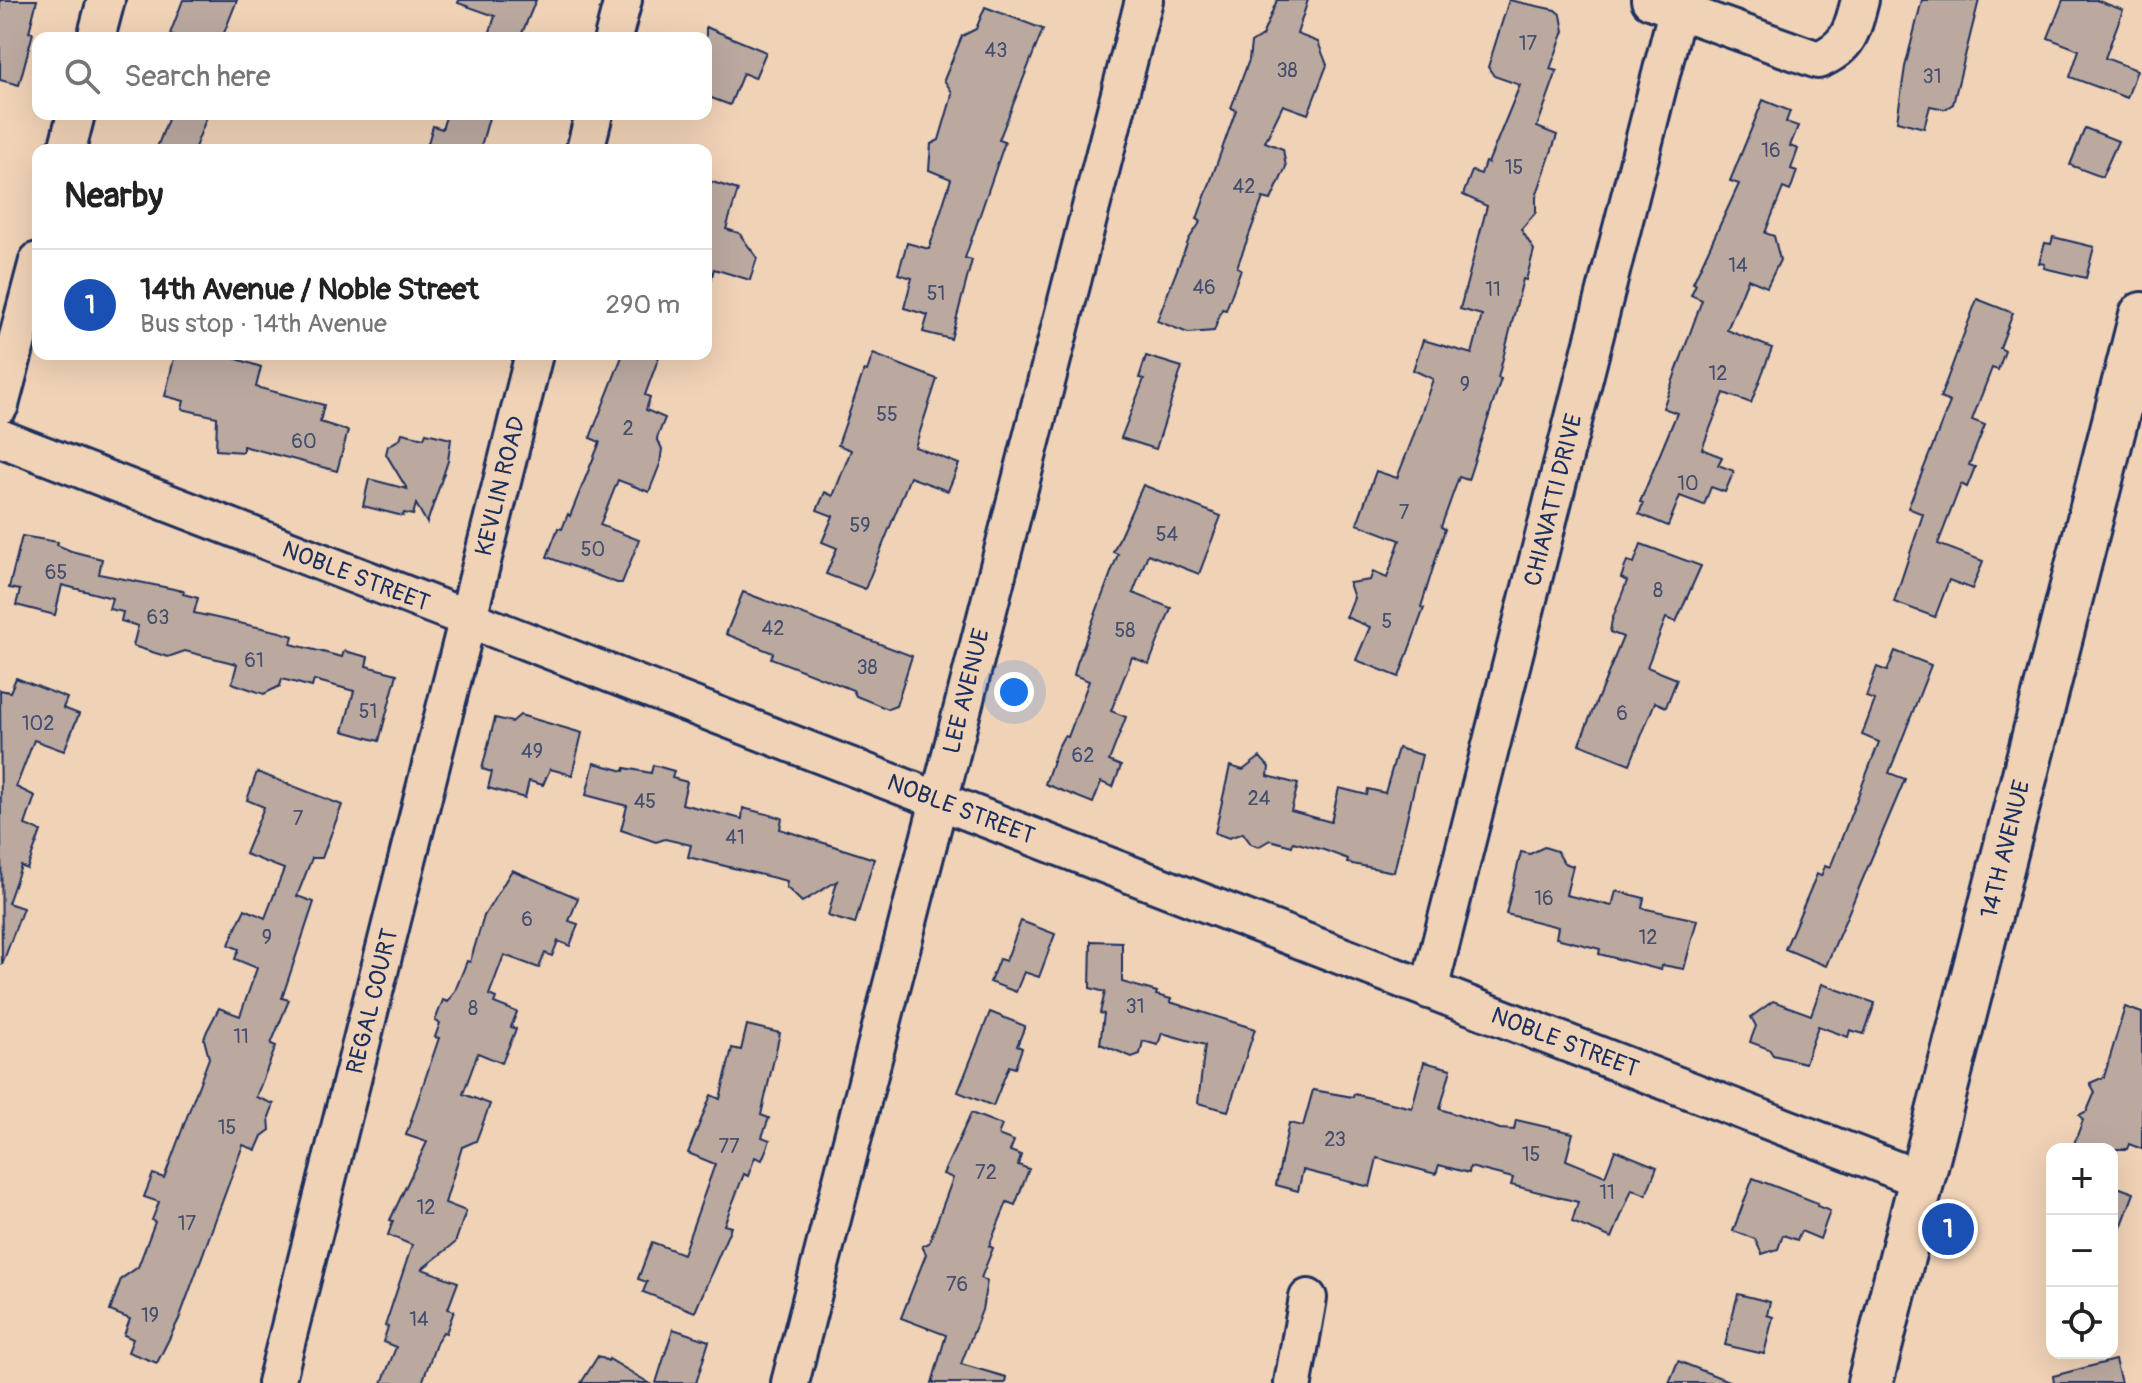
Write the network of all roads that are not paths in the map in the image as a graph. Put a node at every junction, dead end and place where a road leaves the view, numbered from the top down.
1 (106, 0) edge
2 (623, 0) edge
3 (1144, 0) edge
4 (1860, 0) edge
5 (1664, 6) edge
6 (98, 32) edge
7 (615, 32) edge
8 (74, 120) edge
9 (592, 120) edge
10 (68, 144) edge
11 (586, 144) edge
12 (32, 284) edge
13 (2142, 315) edge
14 (532, 360) edge
15 (0, 405) edge
16 (0, 438) edge
17 (467, 619) junction
18 (938, 800) junction
19 (1429, 990) junction
20 (1922, 1180) junction
21 (1308, 1298) dead end
22 (276, 1383) edge
23 (790, 1383) edge
24 (1293, 1383) edge
25 (1870, 1383) edge

1 - 6 street
2 - 7 street
3 - 18 street, LEE AVENUE
4 - 5 street
5 - 19 street, CHIAVATTI DRIVE
8 - 10 street
9 - 11 street
12 - 15 street
13 - 20 main road, 14TH AVENUE
14 - 17 street, KEVLIN ROAD
16 - 17 street, NOBLE STREET
17 - 18 street, NOBLE STREET
17 - 22 street, REGAL COURT
18 - 19 street, NOBLE STREET
18 - 23 street, LEE AVENUE
19 - 20 street, NOBLE STREET
20 - 25 main road, 14TH AVENUE
21 - 24 street

